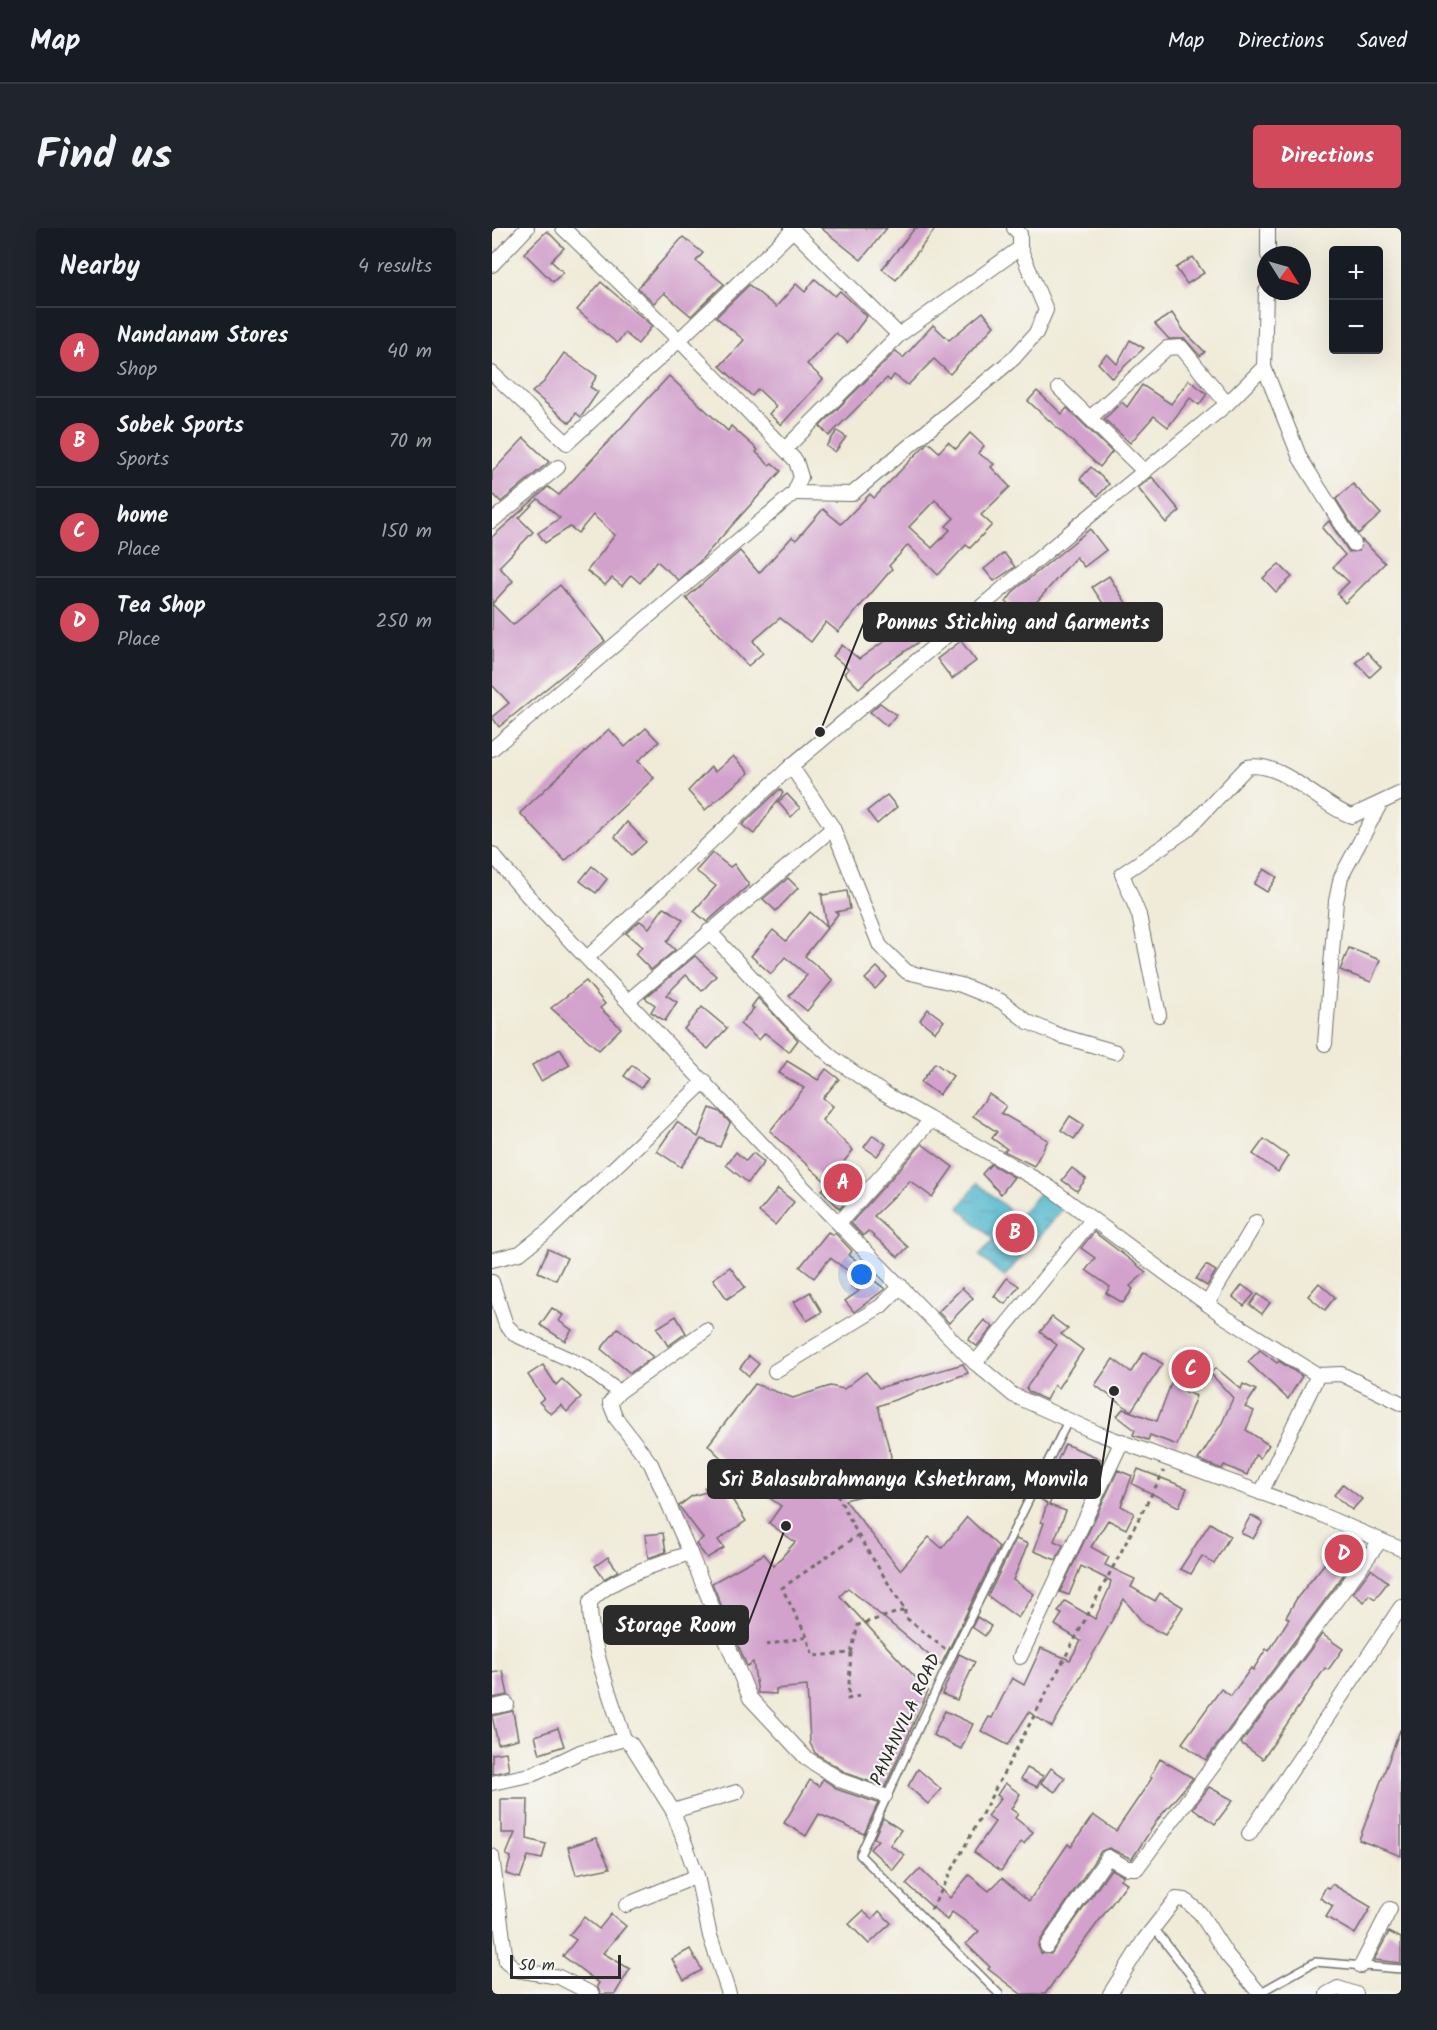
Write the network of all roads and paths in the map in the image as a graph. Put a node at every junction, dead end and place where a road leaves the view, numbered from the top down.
1 (527, 228) edge
2 (563, 228) edge
3 (1014, 228) edge
4 (1268, 228) edge
5 (792, 229) edge
6 (1268, 246) edge
7 (1020, 248) junction
8 (492, 265) edge
9 (1266, 300) edge
10 (899, 335) junction
11 (679, 340) junction
12 (1264, 368) junction
13 (496, 381) edge
14 (1059, 388) dead end
15 (1227, 404) junction
16 (1090, 418) junction
17 (785, 449) junction
18 (558, 468) dead end
19 (1144, 471) junction
20 (794, 493) junction
21 (492, 521) edge
22 (1354, 544) dead end
23 (492, 749) edge
24 (791, 766) junction
25 (1401, 793) edge
26 (1380, 804) junction
27 (833, 828) junction
28 (492, 854) edge
29 (709, 931) junction
30 (587, 958) junction
31 (628, 1002) junction
32 (1160, 1015) dead end
33 (1325, 1044) dead end
34 (1116, 1052) dead end
35 (705, 1082) junction
36 (932, 1120) junction
37 (1091, 1221) junction
38 (1256, 1222) dead end
39 (839, 1223) junction
40 (492, 1260) edge
41 (492, 1282) edge
42 (900, 1286) junction
43 (1207, 1304) junction
44 (706, 1330) dead end
45 (975, 1363) junction
46 (775, 1371) dead end
47 (1318, 1375) junction
48 (619, 1392) junction
49 (1401, 1403) edge
50 (1068, 1421) junction
51 (1122, 1441) junction
52 (1170, 1459) junction
53 (1261, 1493) junction
54 (837, 1494) dead end
55 (858, 1535) junction
56 (1380, 1541) junction
57 (1401, 1549) edge
58 (690, 1553) junction
59 (1401, 1607) edge
60 (905, 1610) junction
61 (807, 1638) junction
62 (766, 1646) dead end
63 (850, 1653) junction
64 (952, 1655) junction
65 (1020, 1657) dead end
66 (859, 1696) dead end
67 (507, 1704) dead end
68 (492, 1707) edge
69 (624, 1739) junction
70 (492, 1783) edge
71 (737, 1792) dead end
72 (885, 1796) junction
73 (673, 1810) junction
74 (1249, 1834) dead end
75 (492, 1856) edge
76 (697, 1876) junction
77 (626, 1905) dead end
78 (1390, 1909) dead end
79 (926, 1919) junction
80 (1154, 1928) junction
81 (1047, 1946) dead end
82 (1361, 1966) junction
83 (1401, 1969) edge
84 (726, 1992) edge
85 (592, 1994) edge
86 (999, 1994) edge
87 (1110, 1994) edge
88 (1205, 1994) edge
89 (1259, 1994) edge
90 (1327, 1994) edge
91 (1356, 1994) edge

1 - 8 street
2 - 11 street
3 - 7 street
4 - 6 street
5 - 10 street
5 - 11 street
7 - 10 street
7 - 20 street
9 - 12 street
10 - 17 street
11 - 13 street
11 - 17 street
12 - 15 street
12 - 22 street
14 - 16 street
15 - 16 street
15 - 19 street
16 - 19 street
17 - 20 street
18 - 21 street
19 - 24 street
20 - 23 street
24 - 27 street
24 - 30 street
25 - 26 street
26 - 32 street
26 - 33 street
27 - 29 street
27 - 34 street
28 - 30 street
29 - 31 street
29 - 36 street
30 - 31 street
31 - 35 street
35 - 39 street
35 - 40 street
36 - 37 street
36 - 39 street
37 - 43 street
37 - 45 street
38 - 43 street
39 - 42 street
41 - 48 street
42 - 45 street
42 - 46 street
43 - 47 street
44 - 48 street
45 - 50 street
47 - 49 street
47 - 53 street
48 - 58 street
50 - 51 street
50 - 64 lane, PANANVILA ROAD
51 - 52 street
51 - 65 street
52 - 53 street
52 - 79 path
53 - 56 street
54 - 55 path
55 - 60 path
55 - 61 path
56 - 57 street
56 - 81 street
58 - 69 street
58 - 72 street
59 - 74 street
60 - 63 path
60 - 64 path
61 - 62 path
61 - 63 path
63 - 66 path
64 - 72 lane, PANANVILA ROAD
67 - 68 street
69 - 70 street
69 - 73 street
71 - 73 street
72 - 79 lane, PANANVILA ROAD
73 - 76 street
75 - 85 street
76 - 77 street
76 - 84 street
78 - 82 street
79 - 86 lane, PANANVILA ROAD
80 - 87 street
80 - 88 lane
80 - 89 street
82 - 83 lane
82 - 89 lane
90 - 91 street

